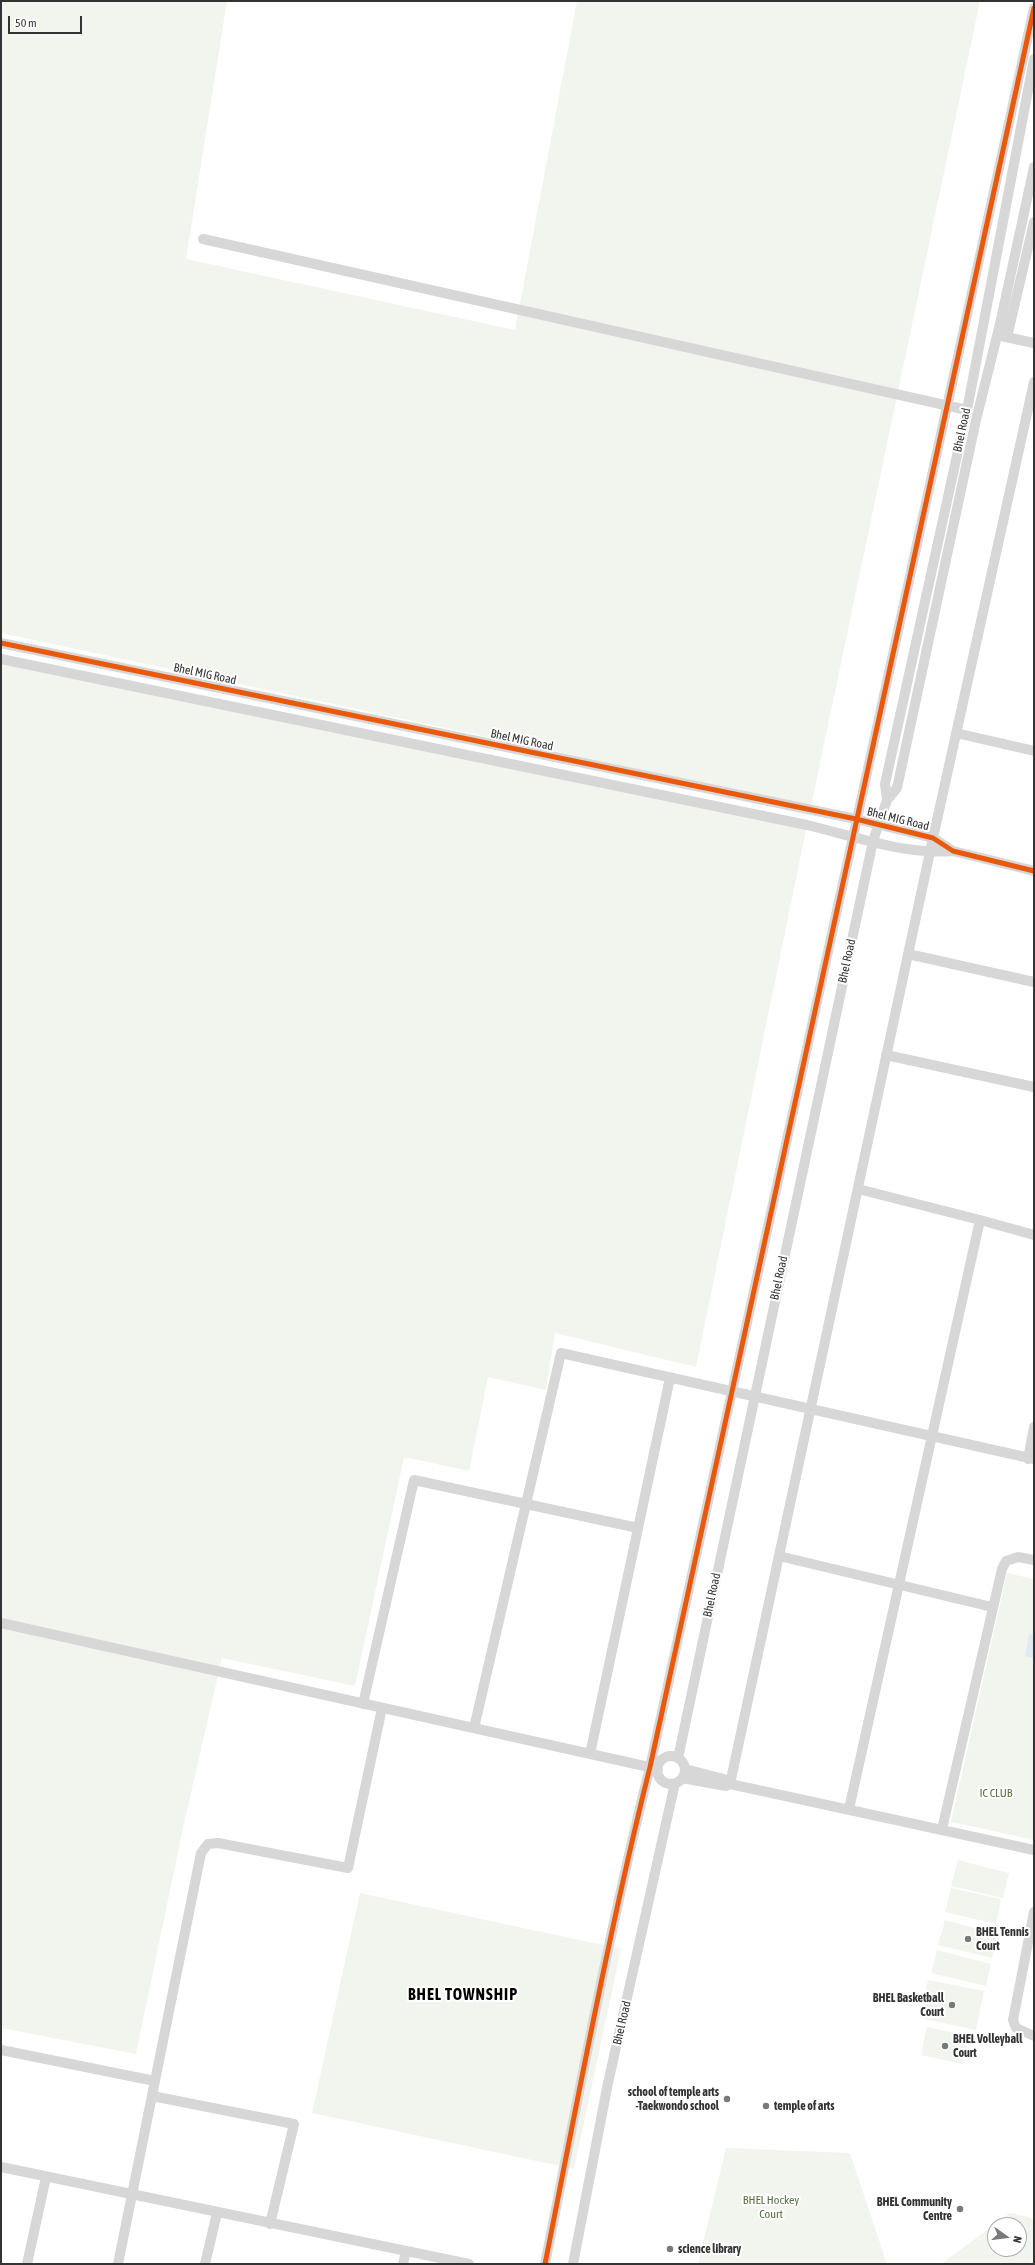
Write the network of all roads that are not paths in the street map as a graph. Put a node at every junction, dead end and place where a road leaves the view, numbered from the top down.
1 (1034, 8) edge
2 (1034, 59) edge
3 (1034, 167) edge
4 (1031, 199) edge
5 (1034, 222) edge
6 (202, 239) dead end
7 (1002, 336) junction
8 (1034, 343) edge
9 (1034, 382) edge
10 (947, 407) junction
11 (967, 410) junction
12 (1, 643) edge
13 (1, 659) edge
14 (956, 733) junction
15 (1034, 751) edge
16 (887, 800) junction
17 (856, 819) junction
18 (877, 824) junction
19 (852, 836) junction
20 (933, 838) junction
21 (873, 841) junction
22 (953, 851) junction
23 (930, 853) junction
24 (1034, 871) edge
25 (908, 954) junction
26 (1034, 982) edge
27 (886, 1055) junction
28 (1034, 1087) edge
29 (858, 1189) junction
30 (980, 1220) junction
31 (1034, 1235) edge
32 (670, 1378) junction
33 (731, 1392) junction
34 (754, 1397) junction
35 (810, 1410) junction
36 (1034, 1427) edge
37 (932, 1436) junction
38 (1031, 1459) edge
39 (526, 1504) junction
40 (638, 1528) junction
41 (779, 1556) junction
42 (1034, 1560) edge
43 (899, 1585) junction
44 (992, 1607) junction
45 (1, 1623) edge
46 (363, 1704) junction
47 (382, 1708) junction
48 (474, 1728) junction
49 (590, 1754) junction
50 (678, 1758) junction
51 (654, 1768) junction
52 (681, 1777) junction
53 (730, 1784) junction
54 (849, 1809) junction
55 (942, 1829) junction
56 (1034, 1850) edge
57 (1034, 1912) edge
58 (1034, 2036) edge
59 (1, 2050) edge
60 (155, 2080) junction
61 (152, 2096) junction
62 (1, 2167) edge
63 (46, 2177) junction
64 (132, 2194) junction
65 (217, 2213) junction
66 (270, 2224) junction
67 (406, 2251) junction
68 (27, 2264) edge
69 (118, 2264) edge
70 (205, 2264) edge
71 (403, 2264) edge
72 (469, 2264) edge
73 (545, 2264) edge
74 (573, 2264) edge

1 - 10 street
2 - 11 street, Bhel Road
3 - 4 street, Bhel Road
4 - 7 street, Bhel Road
5 - 7 street
6 - 10 street
7 - 8 street
7 - 16 street, Bhel Road
9 - 14 street
10 - 11 street
10 - 17 street
11 - 16 street, Bhel Road
12 - 17 street, Bhel MIG Road
13 - 19 street, Bhel MIG Road
14 - 15 street
14 - 20 street
16 - 18 street, Bhel Road
17 - 18 street, Bhel MIG Road
17 - 19 street
18 - 20 street, Bhel MIG Road
18 - 21 street, Bhel Road
19 - 21 street, Bhel MIG Road
19 - 33 street
20 - 22 street, Bhel MIG Road
20 - 23 street
21 - 23 street, Bhel MIG Road
21 - 34 street, Bhel Road
22 - 23 street, Bhel MIG Road
22 - 24 street, Bhel MIG Road
23 - 25 street
25 - 26 street
25 - 27 street
27 - 28 street
27 - 29 street
29 - 30 street
29 - 35 street
30 - 31 street
30 - 37 street
32 - 33 street
32 - 39 street
32 - 40 street
33 - 34 street
33 - 51 street
34 - 35 street
34 - 50 street, Bhel Road
35 - 37 street
35 - 41 street
36 - 38 street
37 - 38 street
37 - 43 street
39 - 40 street
39 - 46 street
39 - 48 street
40 - 49 street
41 - 43 street
41 - 53 street
42 - 44 street
43 - 44 street
43 - 54 street
44 - 55 street
45 - 46 street
46 - 47 street
47 - 48 street
47 - 60 street
48 - 49 street
49 - 51 street
50 - 51 street
50 - 52 street
51 - 52 street
51 - 73 street
52 - 53 street
52 - 74 street, Bhel Road
53 - 54 street
54 - 55 street
55 - 56 street
57 - 58 street
59 - 60 street
60 - 61 street
61 - 64 street
61 - 66 street
62 - 63 street
63 - 64 street
63 - 68 street
64 - 65 street
64 - 69 street
65 - 66 street
65 - 70 street
66 - 67 street
67 - 71 street
67 - 72 street

